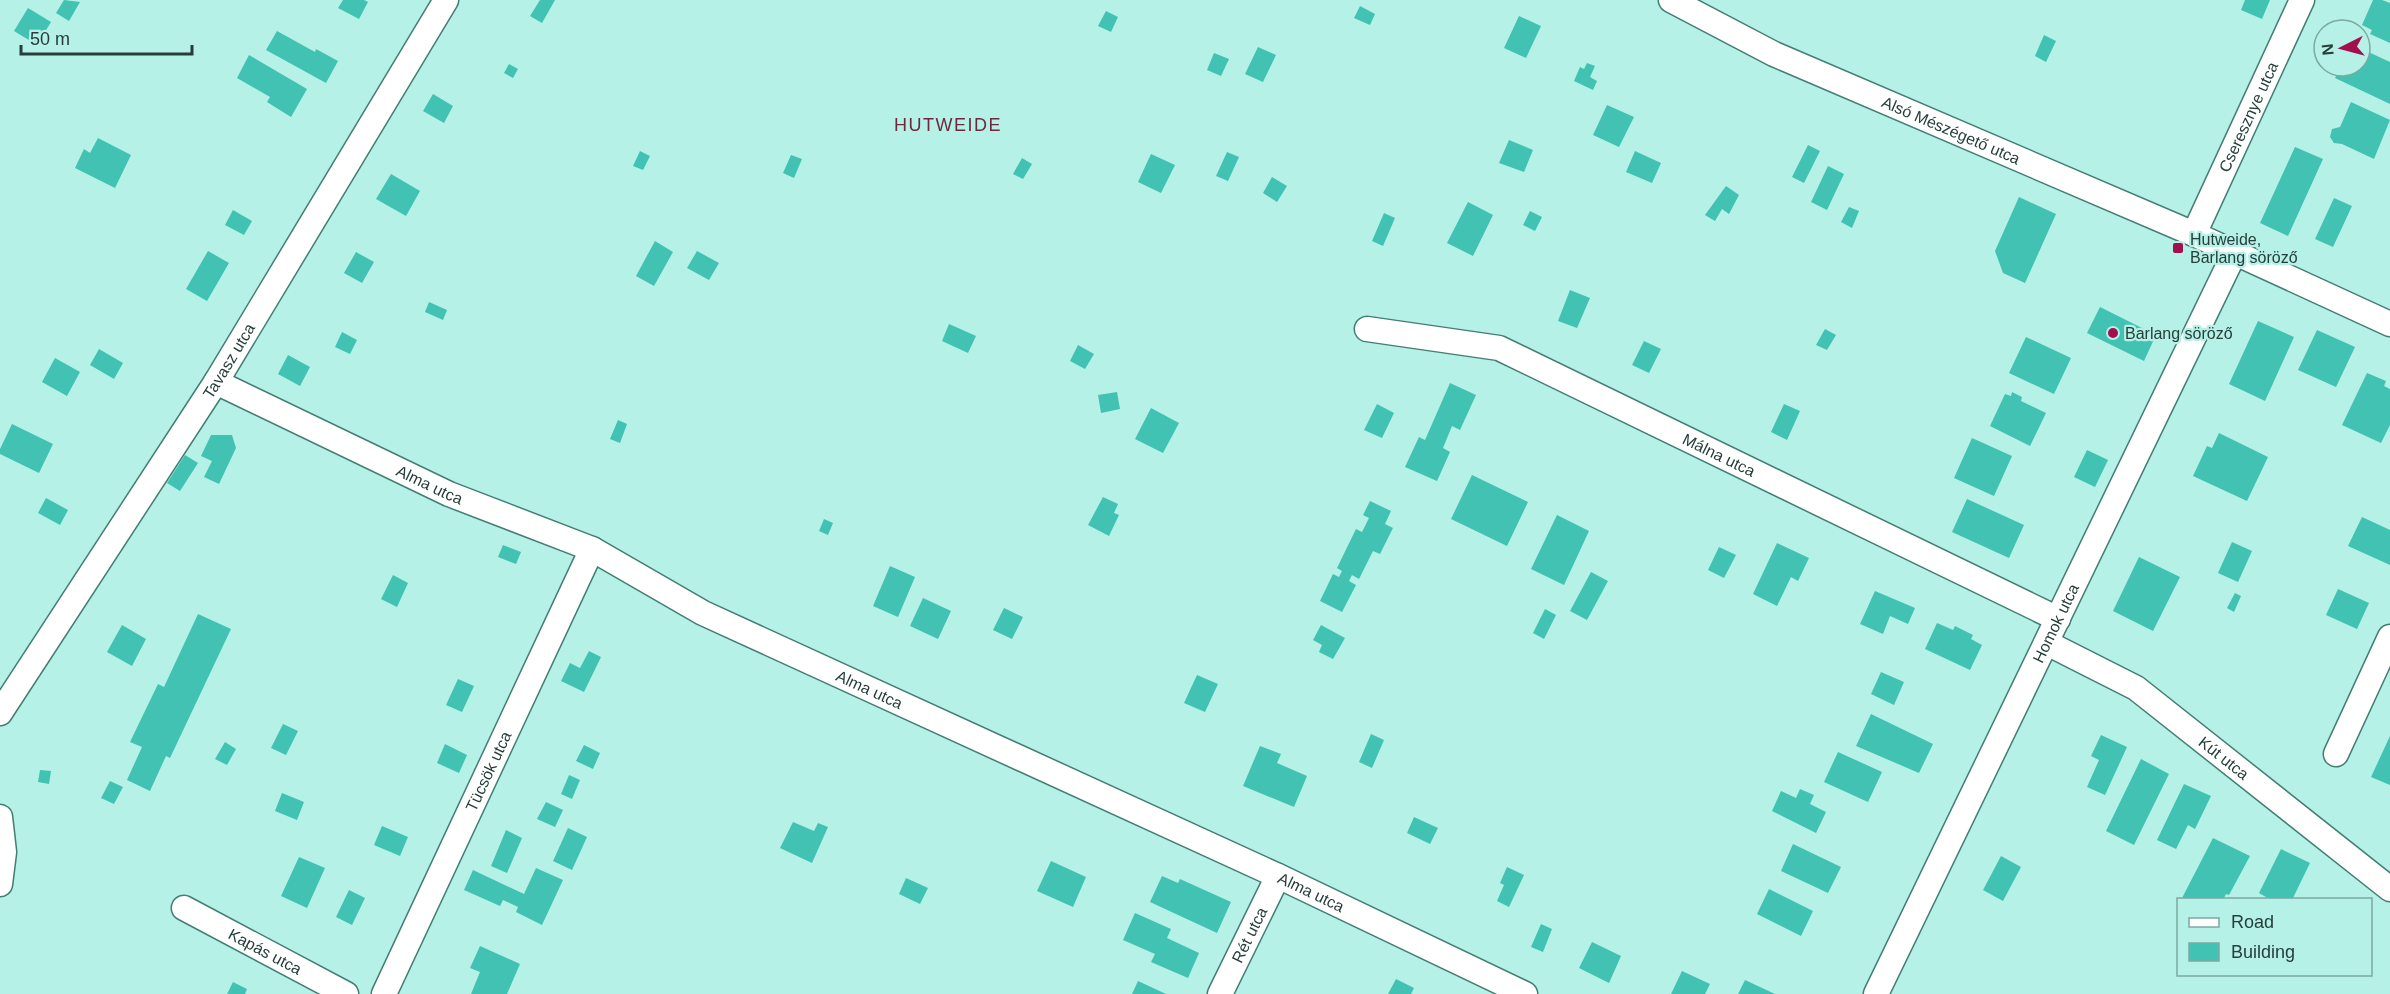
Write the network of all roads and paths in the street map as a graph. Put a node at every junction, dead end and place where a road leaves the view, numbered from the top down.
1 (446, 0) edge
2 (1671, 0) edge
3 (2302, 0) edge
4 (2194, 234) junction
5 (2235, 252) junction
6 (2390, 324) edge
7 (1367, 329) dead end
8 (216, 382) junction
9 (592, 549) junction
10 (2058, 619) junction
11 (2390, 637) edge
12 (2047, 643) junction
13 (0, 713) edge
14 (2336, 754) dead end
15 (0, 817) edge
16 (1278, 876) junction
17 (0, 884) edge
18 (2390, 889) edge
19 (184, 908) dead end
20 (346, 994) edge
21 (384, 994) edge
22 (1221, 994) edge
23 (1525, 994) edge
24 (1876, 994) edge

1 - 8 street, Tavasz utca
2 - 4 street, Alsó Mészégető utca
3 - 4 street, Cseresznye utca
4 - 5 street, Alsó Mészégető utca
5 - 6 street, Alsó Mészégető utca
5 - 10 street, Homok utca
7 - 10 street, Málna utca
8 - 9 street, Alma utca
8 - 13 street, Tavasz utca
9 - 16 street, Alma utca
9 - 21 street, Tücsök utca
10 - 12 street, Homok utca
11 - 14 street
12 - 18 street, Kút utca
12 - 24 street, Homok utca
15 - 17 street
16 - 22 street, Rét utca
16 - 23 street, Alma utca
19 - 20 street, Kapás utca

